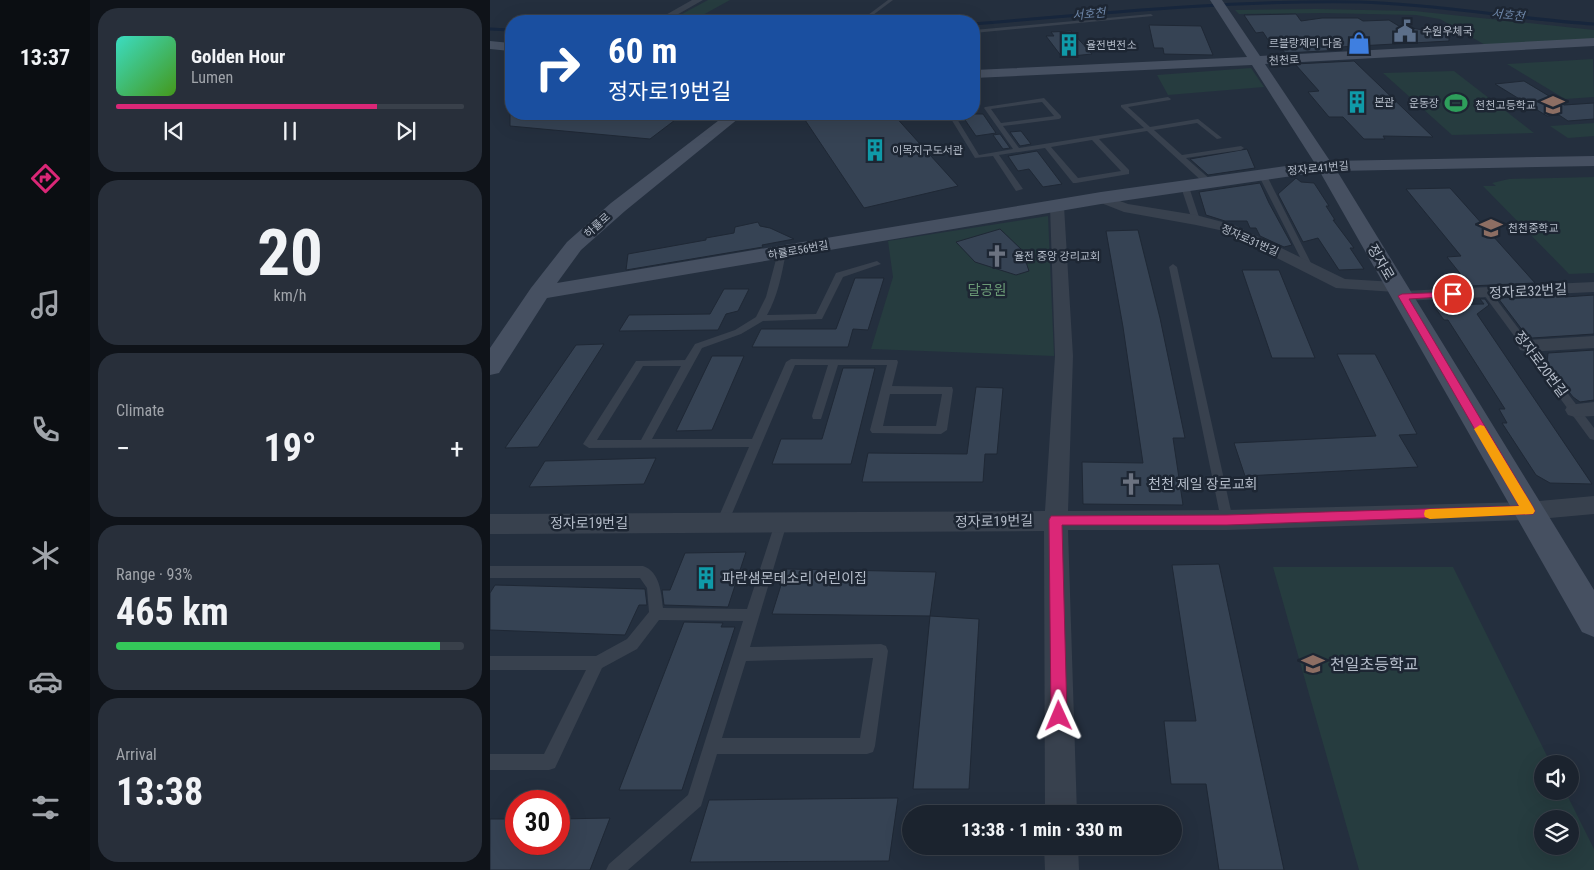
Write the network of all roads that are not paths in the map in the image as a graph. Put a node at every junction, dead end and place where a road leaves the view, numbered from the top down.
1 (698, 0) edge
2 (890, 0) edge
3 (1219, 5) edge
4 (671, 15) edge
5 (870, 15) edge
6 (1151, 15) dead end
7 (980, 31) edge
8 (1594, 42) edge
9 (490, 46) edge
10 (505, 47) edge
11 (1256, 61) junction
12 (980, 74) edge
13 (1168, 99) dead end
14 (728, 120) edge
15 (955, 120) edge
16 (999, 125) junction
17 (1149, 129) junction
18 (1094, 138) junction
19 (1219, 138) dead end
20 (1047, 146) junction
21 (1241, 148) dead end
22 (1017, 150) junction
23 (995, 154) junction
24 (1181, 157) junction
25 (1588, 161) edge
26 (1325, 166) junction
27 (1262, 174) junction
28 (1208, 182) junction
29 (1184, 184) junction
30 (1018, 189) dead end
31 (1101, 198) junction
32 (1057, 206) junction
33 (1196, 220) junction
34 (782, 252) junction
35 (877, 264) dead end
36 (1173, 267) dead end
37 (1309, 267) junction
38 (1594, 286) edge
39 (1399, 292) junction
40 (1487, 293) junction
41 (539, 294) junction
42 (760, 318) junction
43 (1594, 342) edge
44 (1527, 346) junction
45 (834, 362) junction
46 (491, 363) edge
47 (688, 363) junction
48 (886, 390) junction
49 (1584, 410) edge
50 (817, 416) dead end
51 (1594, 436) edge
52 (756, 443) junction
53 (644, 444) junction
54 (1594, 505) edge
55 (1528, 511) junction
56 (1056, 520) junction
57 (1227, 520) junction
58 (722, 523) junction
59 (781, 523) junction
60 (490, 524) edge
61 (490, 572) edge
62 (656, 614) junction
63 (752, 615) junction
64 (1594, 621) edge
65 (740, 654) junction
66 (490, 662) edge
67 (597, 662) junction
68 (712, 746) junction
69 (490, 762) edge
70 (1061, 805) edge
71 (1061, 855) edge
72 (614, 870) edge
73 (1062, 870) edge

1 - 4 street
2 - 5 lane
3 - 11 street, 정자로
6 - 7 lane
8 - 11 street, 천천로
9 - 10 street
11 - 12 street, 천천로
11 - 26 street, 정자로
13 - 17 lane
14 - 41 street, 하률로
15 - 23 lane
16 - 16 lane
16 - 22 lane
17 - 18 lane
17 - 19 lane
17 - 24 lane
18 - 20 lane
18 - 20 lane
20 - 22 lane
21 - 24 lane
22 - 23 lane
23 - 30 lane
24 - 28 lane
25 - 26 street, 정자로41번길
26 - 27 street, 정자로41번길
26 - 39 street, 정자로
27 - 28 street, 정자로41번길
27 - 37 lane
28 - 29 street, 정자로41번길
29 - 31 street, 정자로41번길
29 - 33 lane
31 - 32 street, 정자로41번길
31 - 33 street, 정자로31번길
32 - 34 street, 하률로56번길
32 - 56 street
33 - 37 street, 정자로31번길
34 - 41 street, 하률로56번길
34 - 42 lane
35 - 42 lane
36 - 57 lane
37 - 39 street, 정자로31번길
38 - 40 street, 정자로32번길
39 - 40 street, 정자로32번길
39 - 55 street, 정자로
40 - 44 lane, 정자로20번길
41 - 46 street, 하률로
42 - 47 lane
43 - 44 street
44 - 49 lane, 정자로20번길
45 - 48 lane
45 - 50 lane
45 - 52 lane
47 - 53 lane
47 - 53 lane
48 - 48 lane
49 - 51 lane, 정자로20번길
52 - 53 lane
52 - 58 lane
54 - 55 street
55 - 57 street, 정자로19번길
55 - 64 street, 정자로
56 - 57 street, 정자로19번길
56 - 59 street, 정자로19번길
56 - 70 street
58 - 59 street, 정자로19번길
58 - 60 street, 정자로19번길
59 - 63 lane
61 - 62 lane
62 - 63 lane
62 - 67 lane
63 - 65 lane
65 - 68 lane
65 - 68 lane
66 - 67 lane
67 - 69 lane
68 - 72 lane
71 - 73 street

